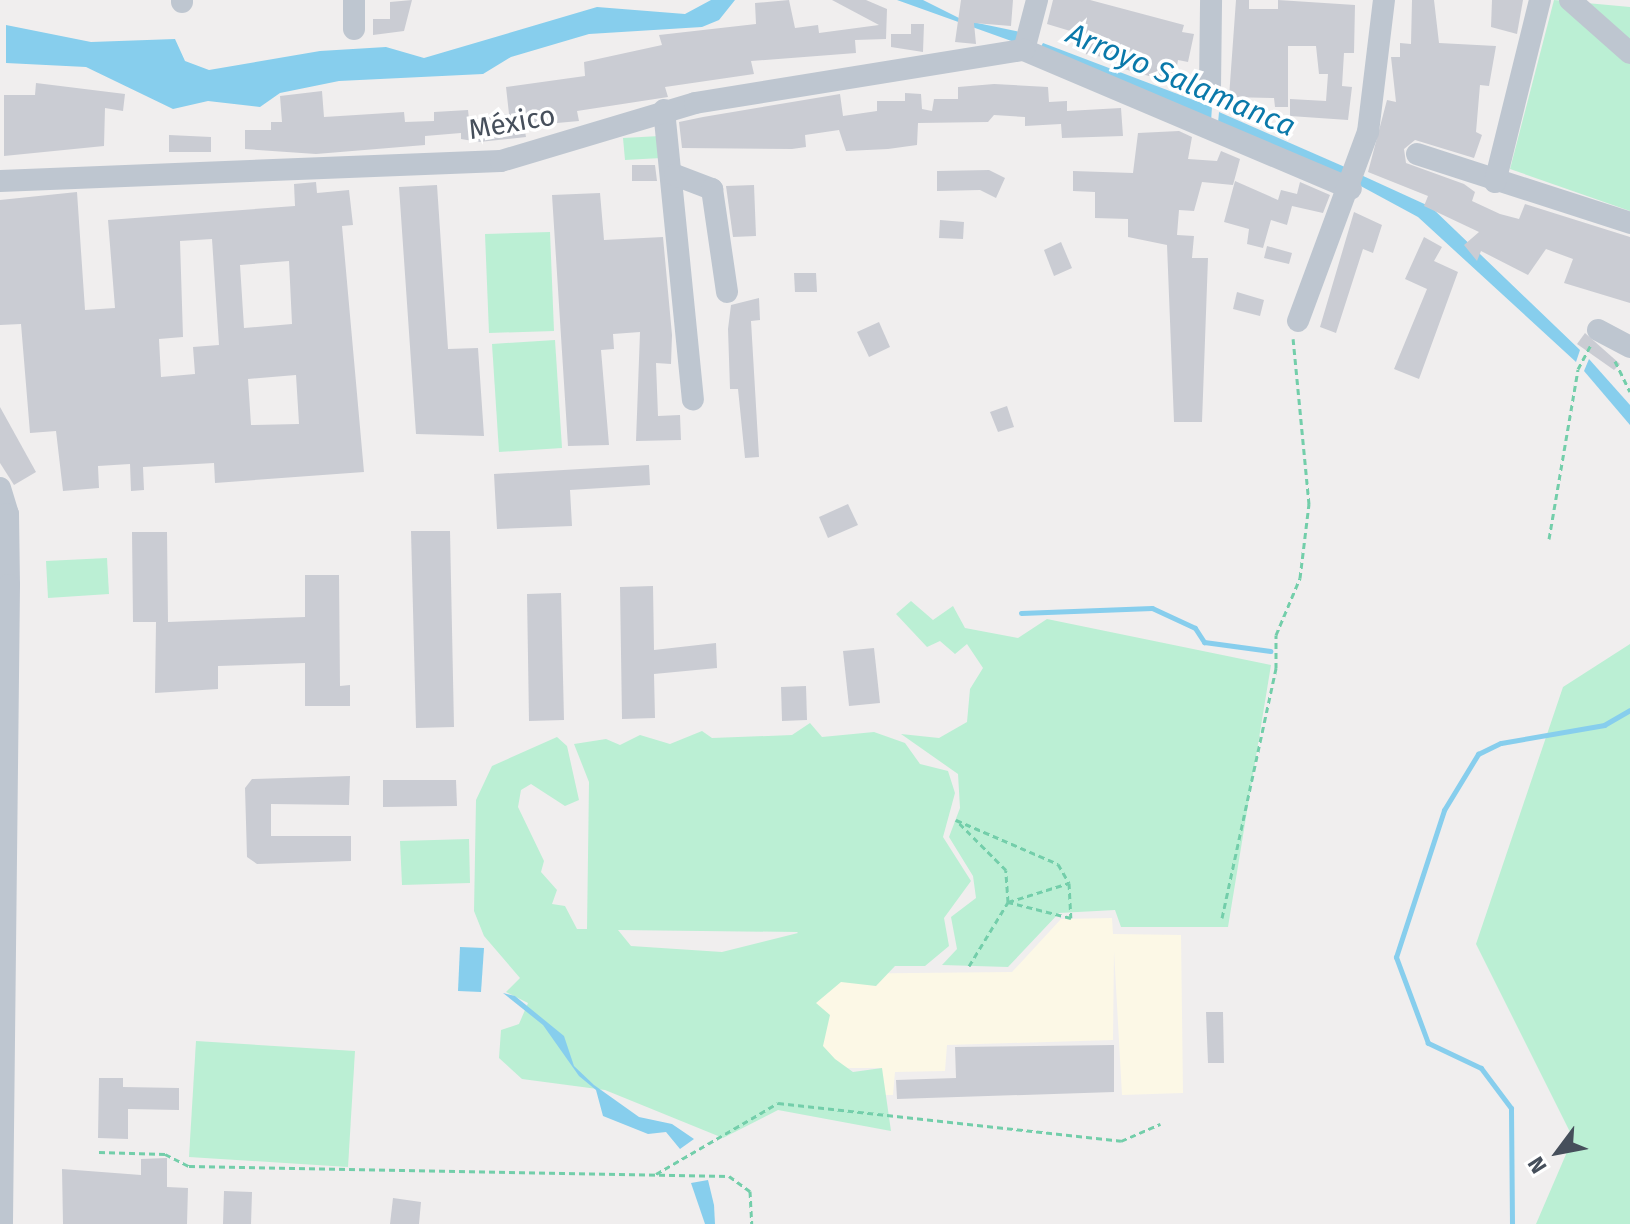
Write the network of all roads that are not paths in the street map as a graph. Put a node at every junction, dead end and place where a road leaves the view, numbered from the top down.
1 (354, 0) edge
2 (1037, 0) edge
3 (1211, 0) edge
4 (1384, 0) edge
5 (1540, 0) edge
6 (1570, 0) edge
7 (354, 29) dead end
8 (1028, 42) junction
9 (1630, 53) edge
10 (1210, 87) dead end
11 (664, 110) junction
12 (1417, 154) dead end
13 (675, 175) junction
14 (0, 181) edge
15 (1495, 182) junction
16 (1351, 189) junction
17 (1630, 223) edge
18 (727, 292) dead end
19 (1298, 321) road end
20 (1599, 330) road end
21 (1629, 346) edge
22 (693, 400) dead end
23 (0, 488) edge
24 (4, 585) edge
25 (4, 812) edge
26 (4, 844) edge
27 (2, 1075) edge
28 (2, 1224) edge

1 - 7 street
2 - 8 street
3 - 10 street
4 - 16 street
5 - 15 street
6 - 9 street
8 - 11 street, México
8 - 16 street
11 - 13 street
11 - 14 street, México
12 - 15 street
13 - 18 street
13 - 22 street
15 - 17 street
16 - 19 street
20 - 21 street
23 - 24 street
24 - 25 street
25 - 26 street
26 - 27 street
27 - 28 street

